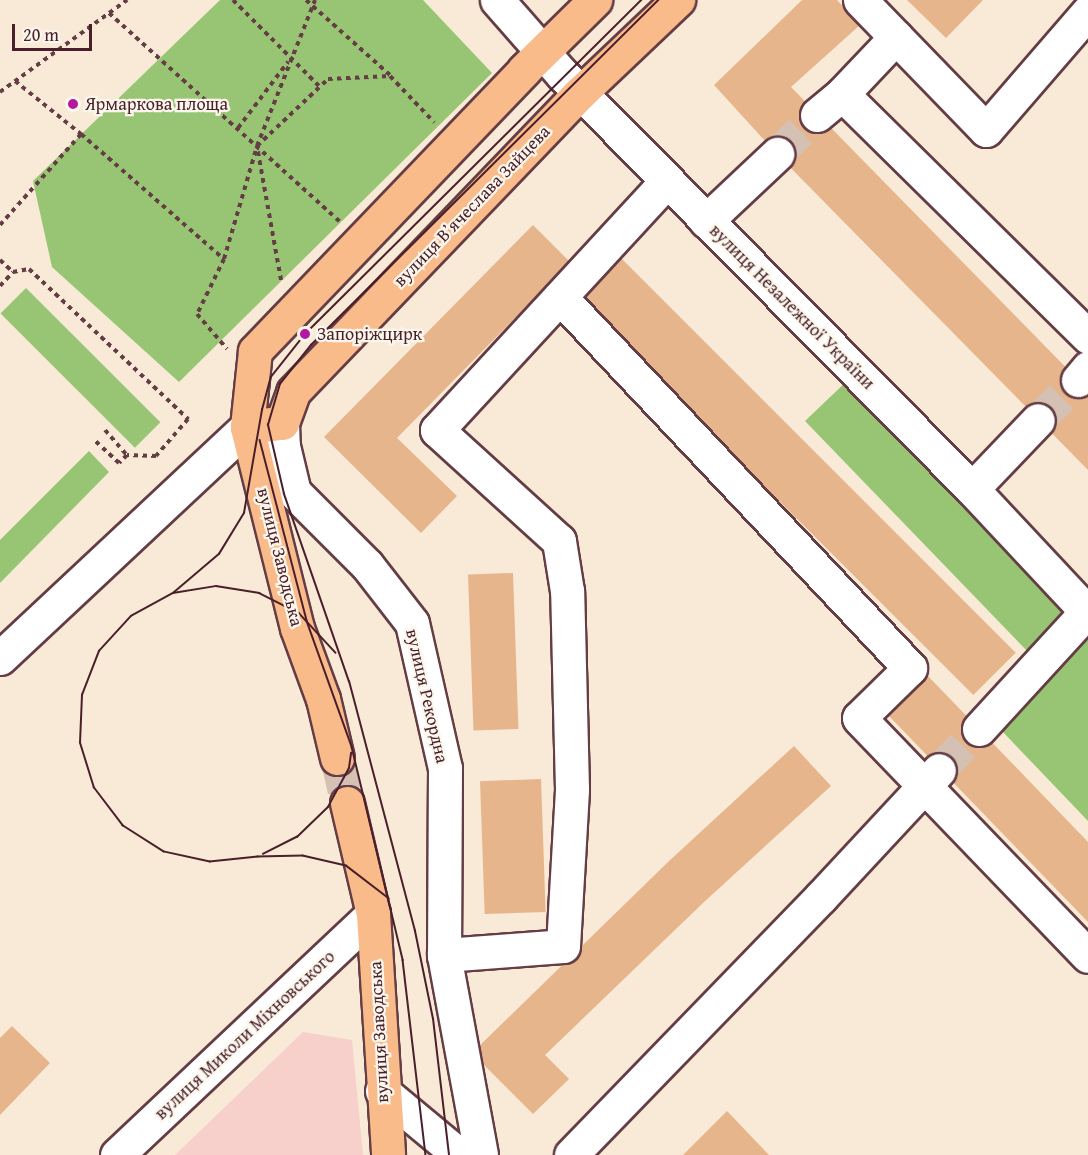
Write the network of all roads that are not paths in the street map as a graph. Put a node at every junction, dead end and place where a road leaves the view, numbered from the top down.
1 (497, 0) edge
2 (595, 0) edge
3 (678, 0) edge
4 (860, 0) edge
5 (1088, 12) edge
6 (896, 37) junction
7 (543, 51) junction
8 (581, 92) junction
9 (842, 93) junction
10 (817, 115) tunnel mouth
11 (777, 154) tunnel mouth
12 (667, 181) junction
13 (705, 220) junction
14 (560, 297) junction
15 (1088, 337) edge
16 (1038, 420) tunnel mouth
17 (282, 423) junction
18 (247, 427) junction
19 (972, 489) junction
20 (1087, 612) edge
21 (1, 654) edge
22 (979, 729) tunnel mouth
23 (337, 758) tunnel mouth
24 (932, 777) junction
25 (347, 803) tunnel mouth
26 (373, 914) junction
27 (444, 955) junction
28 (1088, 956) edge
29 (382, 1091) junction
30 (117, 1155) edge
31 (388, 1155) edge
32 (459, 1155) edge
33 (481, 1155) edge
34 (571, 1155) edge

1 - 7 street, вулиця Незалежної України
2 - 7 main road
3 - 8 main road, вулиця Вʼячеслава Зайцева
4 - 6 street
5 - 6 street
6 - 9 street
7 - 8 street, вулиця Незалежної України
7 - 18 main road, вулиця Заводська
8 - 12 street, вулиця Незалежної України
8 - 17 main road, вулиця Вʼячеслава Зайцева
9 - 10 street
9 - 15 street
11 - 13 street
12 - 13 street, вулиця Незалежної України
12 - 14 street
13 - 19 street, вулиця Незалежної України
14 - 24 street
14 - 27 street
16 - 19 street
17 - 18 main road
17 - 27 street, вулиця Рекордна
18 - 21 street
18 - 23 main road, вулиця Заводська
19 - 20 street, вулиця Незалежної України
20 - 22 street
24 - 28 street
24 - 34 street
25 - 26 main road, вулиця Заводська
26 - 29 main road, вулиця Заводська
26 - 30 street, вулиця Миколи Міхновського
27 - 33 street, вулиця Рекордна
29 - 31 main road, вулиця Заводська
29 - 32 street

